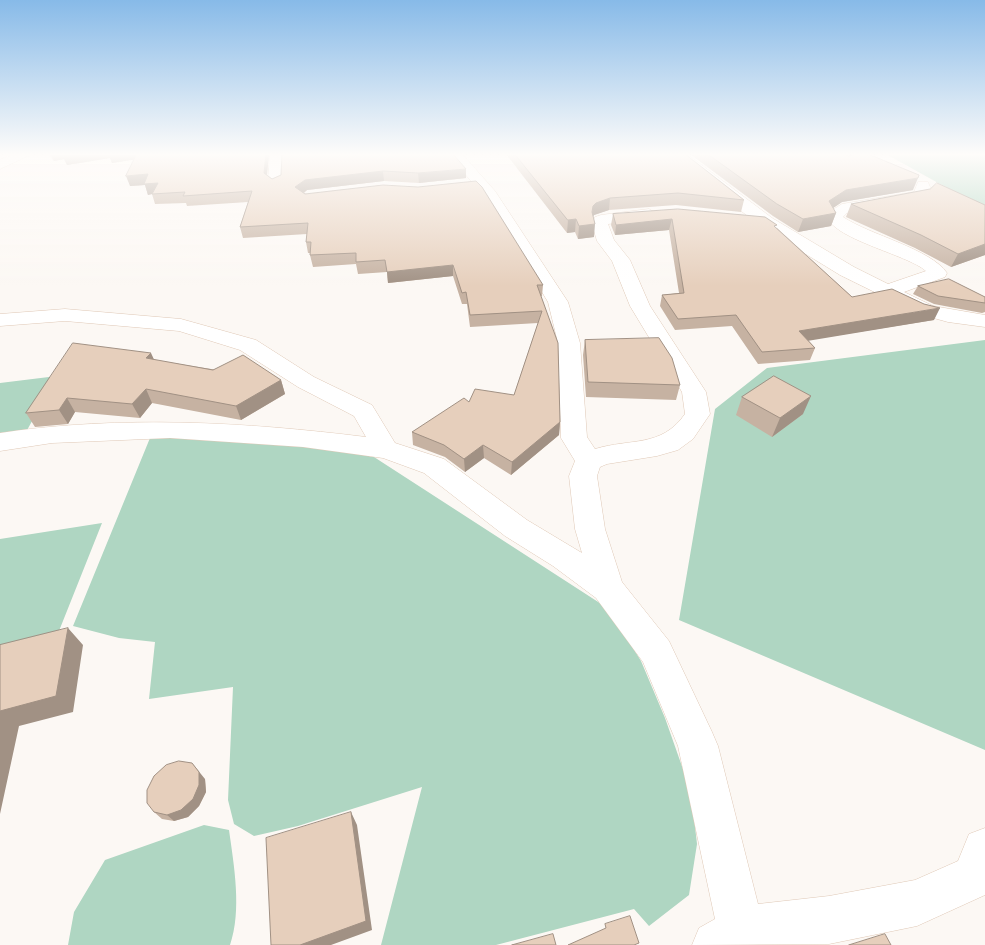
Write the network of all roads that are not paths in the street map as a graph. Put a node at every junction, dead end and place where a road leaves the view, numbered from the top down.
1 (493, 198) edge
2 (737, 198) edge
3 (907, 198) edge
4 (676, 212) edge
5 (712, 216) edge
6 (766, 222) junction
7 (887, 291) junction
8 (1, 320) edge
9 (985, 321) edge
10 (0, 442) edge
11 (386, 449) junction
12 (589, 461) junction
13 (608, 588) junction
14 (985, 850) edge
15 (729, 938) edge

1 - 12 street
2 - 6 street
3 - 7 street
4 - 12 street
5 - 6 street
6 - 7 street
7 - 9 street
8 - 11 street
10 - 11 street
11 - 13 street
12 - 13 street
13 - 15 street
14 - 15 street

